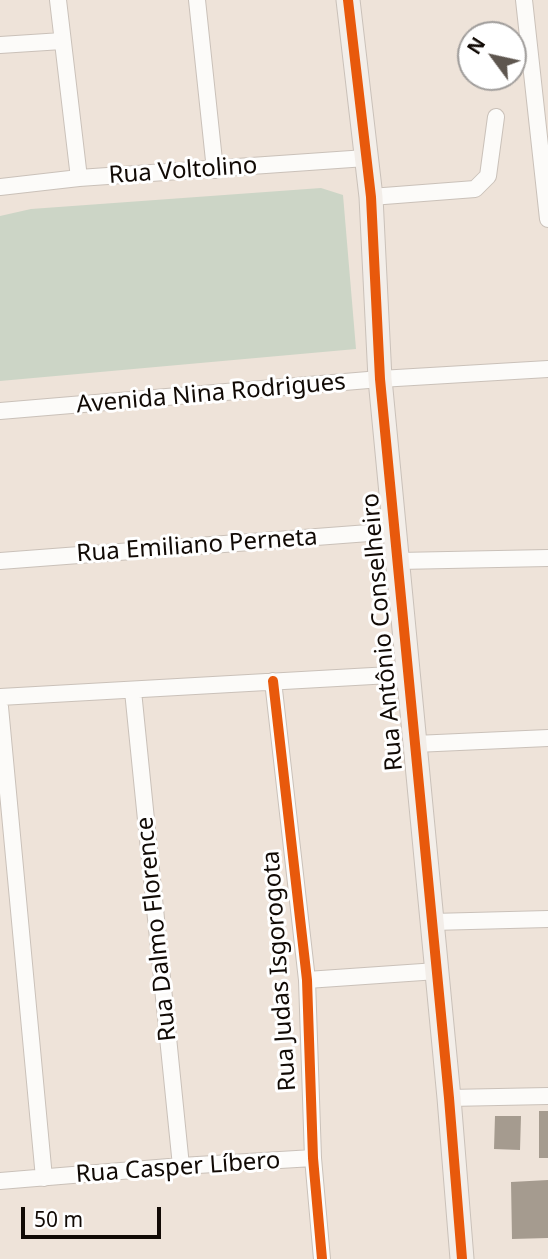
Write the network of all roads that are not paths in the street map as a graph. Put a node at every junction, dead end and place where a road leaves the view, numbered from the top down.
1 (58, 0) edge
2 (197, 0) edge
3 (348, 0) edge
4 (524, 0) edge
5 (62, 41) junction
6 (0, 45) edge
7 (496, 117) dead end
8 (366, 158) junction
9 (215, 170) junction
10 (79, 178) junction
11 (0, 187) edge
12 (371, 197) junction
13 (548, 219) edge
14 (548, 369) edge
15 (380, 379) junction
16 (0, 411) edge
17 (395, 531) junction
18 (548, 558) edge
19 (0, 561) edge
20 (398, 561) junction
21 (408, 674) junction
22 (273, 681) junction
23 (133, 691) junction
24 (0, 697) edge
25 (0, 707) edge
26 (548, 738) edge
27 (415, 744) junction
28 (548, 919) edge
29 (432, 922) junction
30 (437, 971) junction
31 (307, 980) junction
32 (548, 1096) edge
33 (449, 1098) junction
34 (313, 1158) junction
35 (181, 1166) junction
36 (44, 1178) junction
37 (0, 1181) edge
38 (322, 1259) edge
39 (462, 1259) edge

1 - 5 street
2 - 9 street
3 - 8 street, Rua Antônio Conselheiro
4 - 13 street
5 - 6 street
5 - 10 street
7 - 12 street
8 - 9 street, Rua Voltolino
8 - 12 street, Rua Antônio Conselheiro
9 - 10 street, Rua Voltolino
10 - 11 street, Rua Voltolino
12 - 15 street, Rua Antônio Conselheiro
14 - 15 street, Avenida Nina Rodrigues
15 - 16 street, Avenida Nina Rodrigues
15 - 17 street, Rua Antônio Conselheiro
17 - 19 street, Rua Emiliano Perneta
17 - 20 street, Rua Antônio Conselheiro
18 - 20 street
20 - 21 street, Rua Antônio Conselheiro
21 - 22 street
21 - 27 street, Rua Antônio Conselheiro
22 - 23 street
22 - 31 street, Rua Judas Isgorogota
23 - 24 street
23 - 35 street, Rua Dalmo Florence
25 - 36 street
26 - 27 street
27 - 29 street, Rua Antônio Conselheiro
28 - 29 street
29 - 30 street, Rua Antônio Conselheiro
30 - 31 street
30 - 33 street, Rua Antônio Conselheiro
31 - 34 street, Rua Judas Isgorogota
32 - 33 street
33 - 39 street, Rua Antônio Conselheiro
34 - 35 street, Rua Casper Líbero
34 - 38 street, Rua Judas Isgorogota
35 - 36 street, Rua Casper Líbero
36 - 37 street, Rua Casper Líbero

